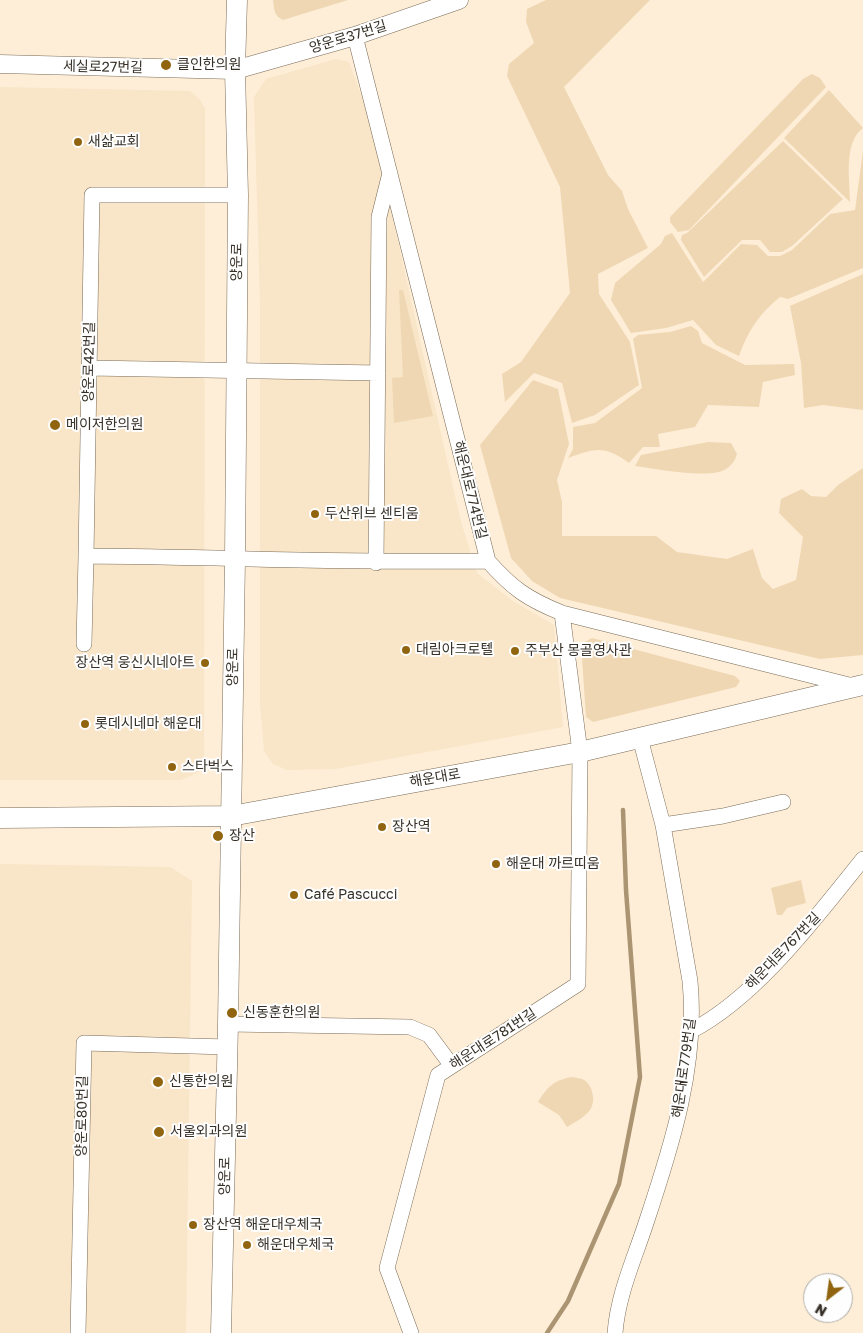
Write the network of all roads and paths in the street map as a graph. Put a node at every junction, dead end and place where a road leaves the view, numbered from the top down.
1 (237, 0) edge
2 (459, 0) edge
3 (355, 36) junction
4 (0, 64) edge
5 (235, 70) junction
6 (390, 170) junction
7 (238, 195) junction
8 (89, 368) junction
9 (235, 372) junction
10 (378, 373) junction
11 (86, 556) junction
12 (235, 558) junction
13 (488, 561) junction
14 (376, 563) junction
15 (562, 613) junction
16 (84, 644) dead end
17 (860, 688) edge
18 (640, 738) junction
19 (580, 752) junction
20 (783, 802) dead end
21 (230, 816) junction
22 (0, 818) edge
23 (663, 825) junction
24 (863, 859) edge
25 (228, 1024) junction
26 (692, 1031) junction
27 (228, 1047) junction
28 (452, 1066) junction
29 (78, 1333) edge
30 (221, 1333) edge
31 (411, 1333) edge
32 (615, 1333) edge

1 - 5 main road, 양운로
2 - 3 street, 양운로37번길
3 - 5 street, 양운로37번길
3 - 6 street, 해운대로774번길
4 - 5 street, 세실로27번길
5 - 7 main road, 양운로
6 - 10 street
6 - 13 street, 해운대로774번길
7 - 8 street, 양운로42번길
7 - 9 main road, 양운로
8 - 9 street
8 - 11 street, 양운로42번길
9 - 10 street
9 - 12 main road, 양운로
10 - 14 street
11 - 12 street
11 - 16 street, 양운로42번길
12 - 14 street
12 - 21 main road, 양운로
13 - 14 street
13 - 15 street, 해운대로774번길
15 - 17 street, 해운대로774번길
15 - 19 street
17 - 18 main road, 해운대로
18 - 19 main road, 해운대로
18 - 23 street, 해운대로779번길
19 - 21 main road, 해운대로
19 - 28 street, 해운대로781번길
20 - 23 street
21 - 22 main road, 해운대로
21 - 25 main road, 양운로
23 - 26 street, 해운대로779번길
24 - 26 street, 해운대로767번길
25 - 27 main road, 양운로
25 - 28 street
26 - 32 street, 해운대로779번길
27 - 29 street, 양운로80번길
27 - 30 main road, 양운로
28 - 31 street, 해운대로781번길

